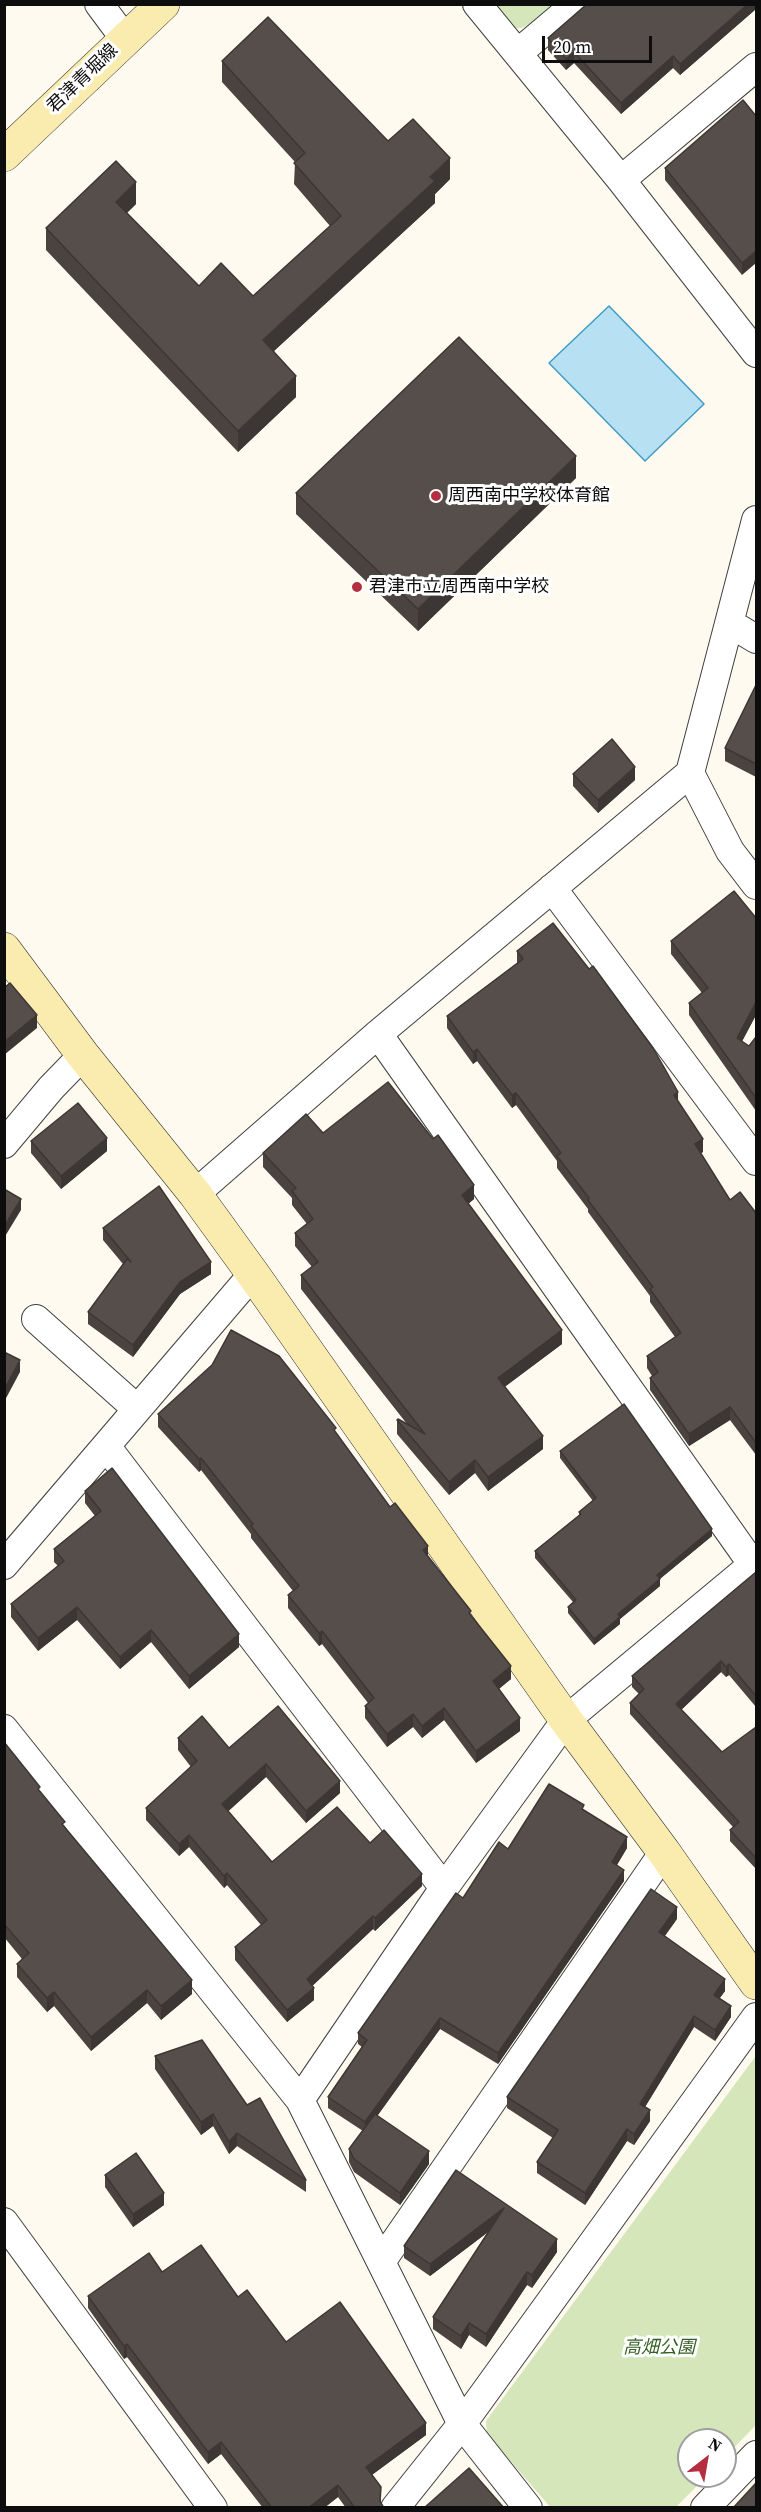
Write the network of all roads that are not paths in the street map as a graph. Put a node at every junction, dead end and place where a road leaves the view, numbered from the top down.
1 (99, 4) edge
2 (163, 4) edge
3 (477, 4) edge
4 (576, 4) edge
5 (125, 39) junction
6 (518, 53) junction
7 (756, 67) edge
8 (4, 155) edge
9 (621, 180) junction
10 (756, 353) edge
11 (756, 520) edge
12 (731, 624) junction
13 (756, 639) edge
14 (690, 773) junction
15 (756, 885) edge
16 (552, 888) junction
17 (4, 949) edge
18 (378, 1034) junction
19 (83, 1056) junction
20 (4, 1144) edge
21 (756, 1161) edge
22 (195, 1194) junction
23 (253, 1274) junction
24 (36, 1319) dead end
25 (137, 1409) junction
26 (106, 1446) junction
27 (9, 1552) edge
28 (755, 1563) edge
29 (566, 1720) junction
30 (4, 1729) edge
31 (664, 1852) junction
32 (444, 1888) junction
33 (756, 1983) edge
34 (756, 2017) edge
35 (300, 2100) junction
36 (4, 2222) edge
37 (381, 2262) junction
38 (462, 2424) junction
39 (756, 2455) edge
40 (213, 2508) edge
41 (395, 2508) edge
42 (528, 2508) edge
43 (705, 2508) edge

1 - 5 street
2 - 5 street, 君津青堀線
3 - 6 street
4 - 6 street
5 - 8 street, 君津青堀線
6 - 9 street
7 - 9 street
9 - 10 street
11 - 12 street
12 - 13 street
12 - 14 street
14 - 15 street
14 - 16 street
16 - 18 street
16 - 21 street
17 - 19 street
18 - 22 street
18 - 28 street
19 - 20 street
19 - 22 street
22 - 23 street
23 - 25 street
23 - 29 street
24 - 25 street
25 - 26 street
26 - 27 street
26 - 32 street
28 - 29 street
29 - 31 street
29 - 32 street
30 - 35 street
31 - 33 street
31 - 37 street
32 - 35 street
34 - 38 street
35 - 37 street
36 - 40 street
37 - 38 street
38 - 41 street
38 - 42 street
39 - 43 street

